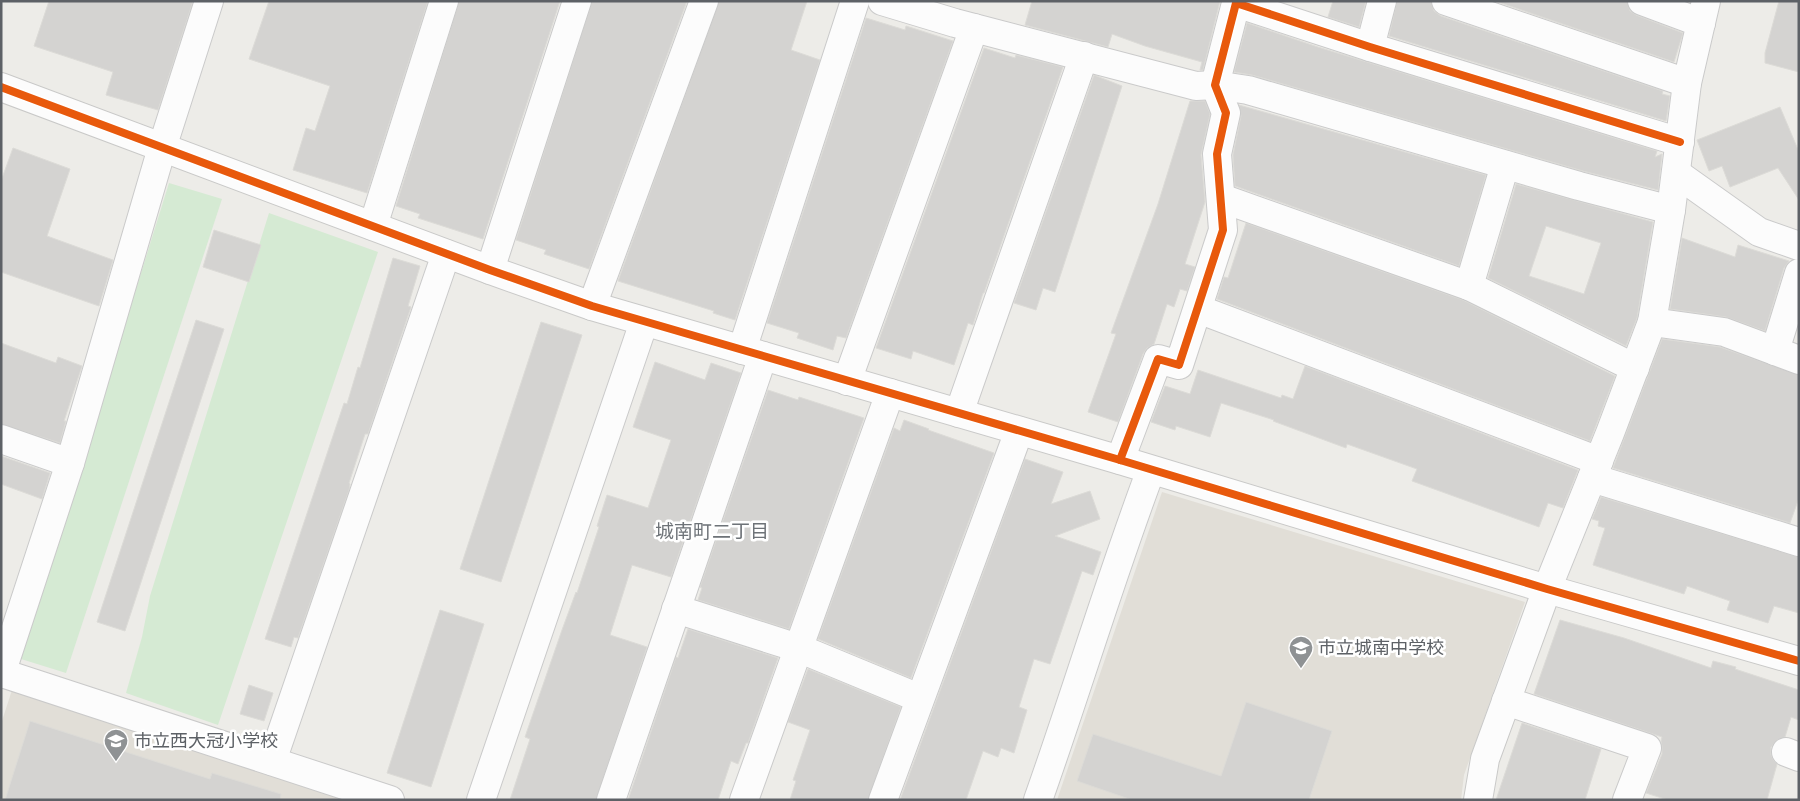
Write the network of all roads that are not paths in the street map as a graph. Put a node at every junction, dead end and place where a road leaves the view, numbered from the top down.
1 (209, 1) edge
2 (444, 1) edge
3 (576, 1) edge
4 (704, 1) edge
5 (855, 1) edge
6 (882, 1) edge
7 (1382, 1) edge
8 (1446, 1) edge
9 (1642, 1) edge
10 (1703, 12) edge
11 (974, 28) junction
12 (1370, 47) junction
13 (1084, 56) junction
14 (1687, 83) junction
15 (1215, 85) junction
16 (1, 87) edge
17 (1680, 142) junction
18 (162, 148) junction
19 (1505, 165) junction
20 (1676, 173) junction
21 (1221, 198) junction
22 (1671, 210) junction
23 (373, 226) junction
24 (1799, 246) edge
25 (446, 254) junction
26 (490, 270) junction
27 (1799, 274) edge
28 (1469, 286) junction
29 (592, 306) junction
30 (1198, 309) junction
31 (644, 322) junction
32 (1652, 322) junction
33 (753, 353) junction
34 (1787, 356) edge
35 (1635, 368) junction
36 (847, 381) junction
37 (890, 393) junction
38 (959, 413) junction
39 (1019, 431) junction
40 (1, 439) edge
41 (1120, 460) junction
42 (70, 463) junction
43 (1151, 470) junction
44 (1595, 470) junction
45 (1799, 542) edge
46 (1547, 588) junction
47 (676, 609) junction
48 (798, 648) junction
49 (1799, 661) edge
50 (1, 673) edge
51 (919, 698) junction
52 (1506, 701) junction
53 (272, 761) junction
54 (390, 800) edge
55 (481, 800) edge
56 (611, 800) edge
57 (744, 800) edge
58 (883, 800) edge
59 (1038, 800) edge
60 (1478, 800) edge
61 (1627, 800) edge

1 - 18 street
2 - 23 street
3 - 26 street
4 - 29 street
5 - 33 street
6 - 11 street
7 - 12 street
8 - 14 street
9 - 10 street
10 - 14 street
11 - 13 street
11 - 36 street
12 - 15 street
12 - 17 street
13 - 15 street
13 - 38 street
14 - 17 street
15 - 19 street
15 - 21 street
16 - 18 street
17 - 20 street
18 - 23 street
18 - 42 street
19 - 22 street
19 - 28 street
20 - 22 street
20 - 24 street
21 - 28 street
21 - 30 street
22 - 32 street
23 - 25 street
25 - 26 street
25 - 53 street
26 - 29 street
27 - 34 street
28 - 35 street
29 - 31 street
30 - 41 street
30 - 44 street
31 - 33 street
31 - 55 street
32 - 34 street
32 - 35 street
33 - 36 street
33 - 47 street
35 - 44 street
36 - 37 street
37 - 38 street
37 - 48 street
38 - 39 street
39 - 41 street
39 - 51 street
40 - 42 street
41 - 43 street
42 - 50 street
43 - 46 street
43 - 59 street
44 - 45 street
44 - 46 street
46 - 49 street
46 - 52 street
47 - 48 street
47 - 56 street
48 - 51 street
48 - 57 street
50 - 53 street
51 - 58 street
52 - 60 street
52 - 61 street
53 - 54 street

